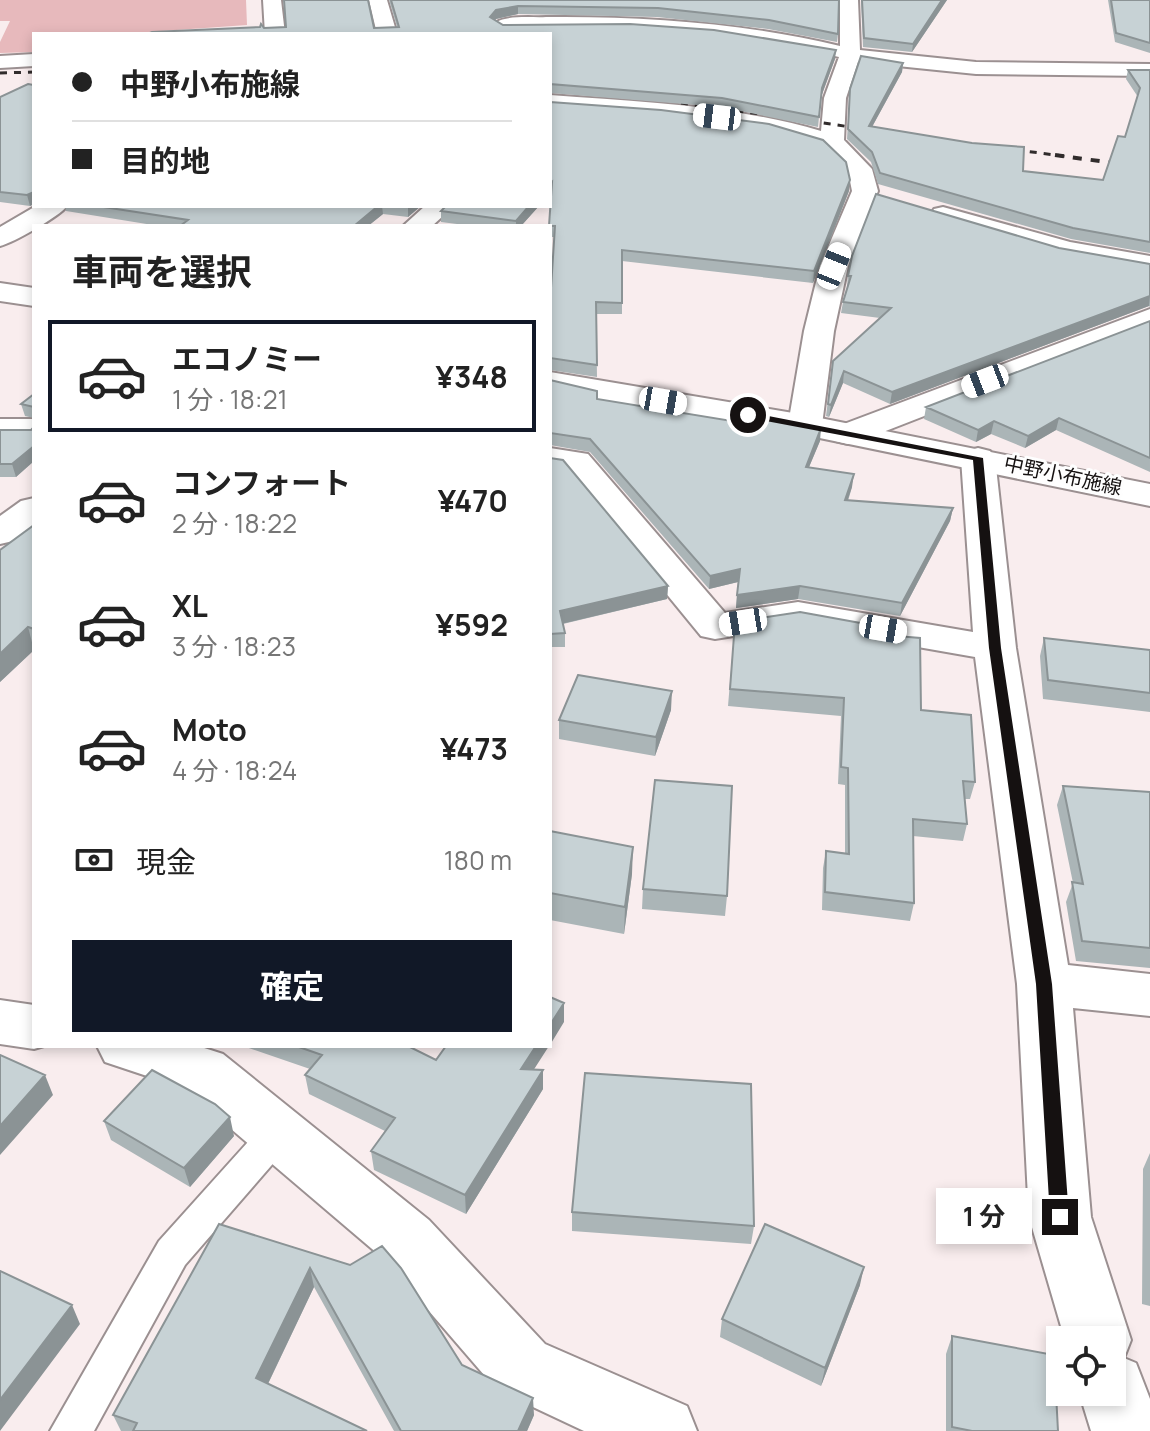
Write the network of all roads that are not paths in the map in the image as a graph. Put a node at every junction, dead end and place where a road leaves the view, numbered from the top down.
1 (272, 0) edge
2 (378, 0) edge
3 (590, 0) edge
4 (849, 0) edge
5 (604, 23) junction
6 (502, 24) edge
7 (275, 32) edge
8 (386, 32) edge
9 (850, 54) junction
10 (32, 60) edge
11 (0, 62) edge
12 (1150, 70) edge
13 (554, 107) edge
14 (832, 142) junction
15 (865, 191) junction
16 (895, 200) edge
17 (51, 208) edge
18 (438, 208) edge
19 (924, 209) edge
20 (418, 224) edge
21 (0, 238) edge
22 (1150, 264) edge
23 (0, 292) edge
24 (32, 297) edge
25 (1150, 318) edge
26 (552, 382) edge
27 (805, 425) junction
28 (0, 429) edge
29 (32, 429) edge
30 (848, 434) junction
31 (552, 458) edge
32 (978, 458) junction
33 (1150, 495) edge
34 (32, 510) edge
35 (0, 533) edge
36 (995, 648) junction
37 (1044, 984) junction
38 (1150, 995) edge
39 (0, 1022) edge
40 (32, 1027) edge
41 (131, 1048) edge
42 (278, 1133) junction
43 (1094, 1326) edge
44 (1118, 1406) edge
45 (71, 1431) edge
46 (662, 1431) edge
47 (1126, 1431) edge

1 - 7 street
2 - 8 street
3 - 5 street
4 - 9 street
5 - 6 street
5 - 9 street
9 - 12 street
9 - 14 street
10 - 11 street
13 - 14 street
14 - 15 street
15 - 16 street
15 - 27 street
17 - 21 street
18 - 20 street
19 - 22 street
23 - 24 street
25 - 30 street
26 - 27 street, 中野小布施線
27 - 30 street, 中野小布施線
28 - 29 street
30 - 32 street, 中野小布施線
31 - 36 street
32 - 33 street, 中野小布施線
32 - 36 street
34 - 35 street
36 - 37 street
37 - 38 street
37 - 43 street
39 - 40 street
41 - 42 street
42 - 45 lane
42 - 46 street
44 - 47 street

